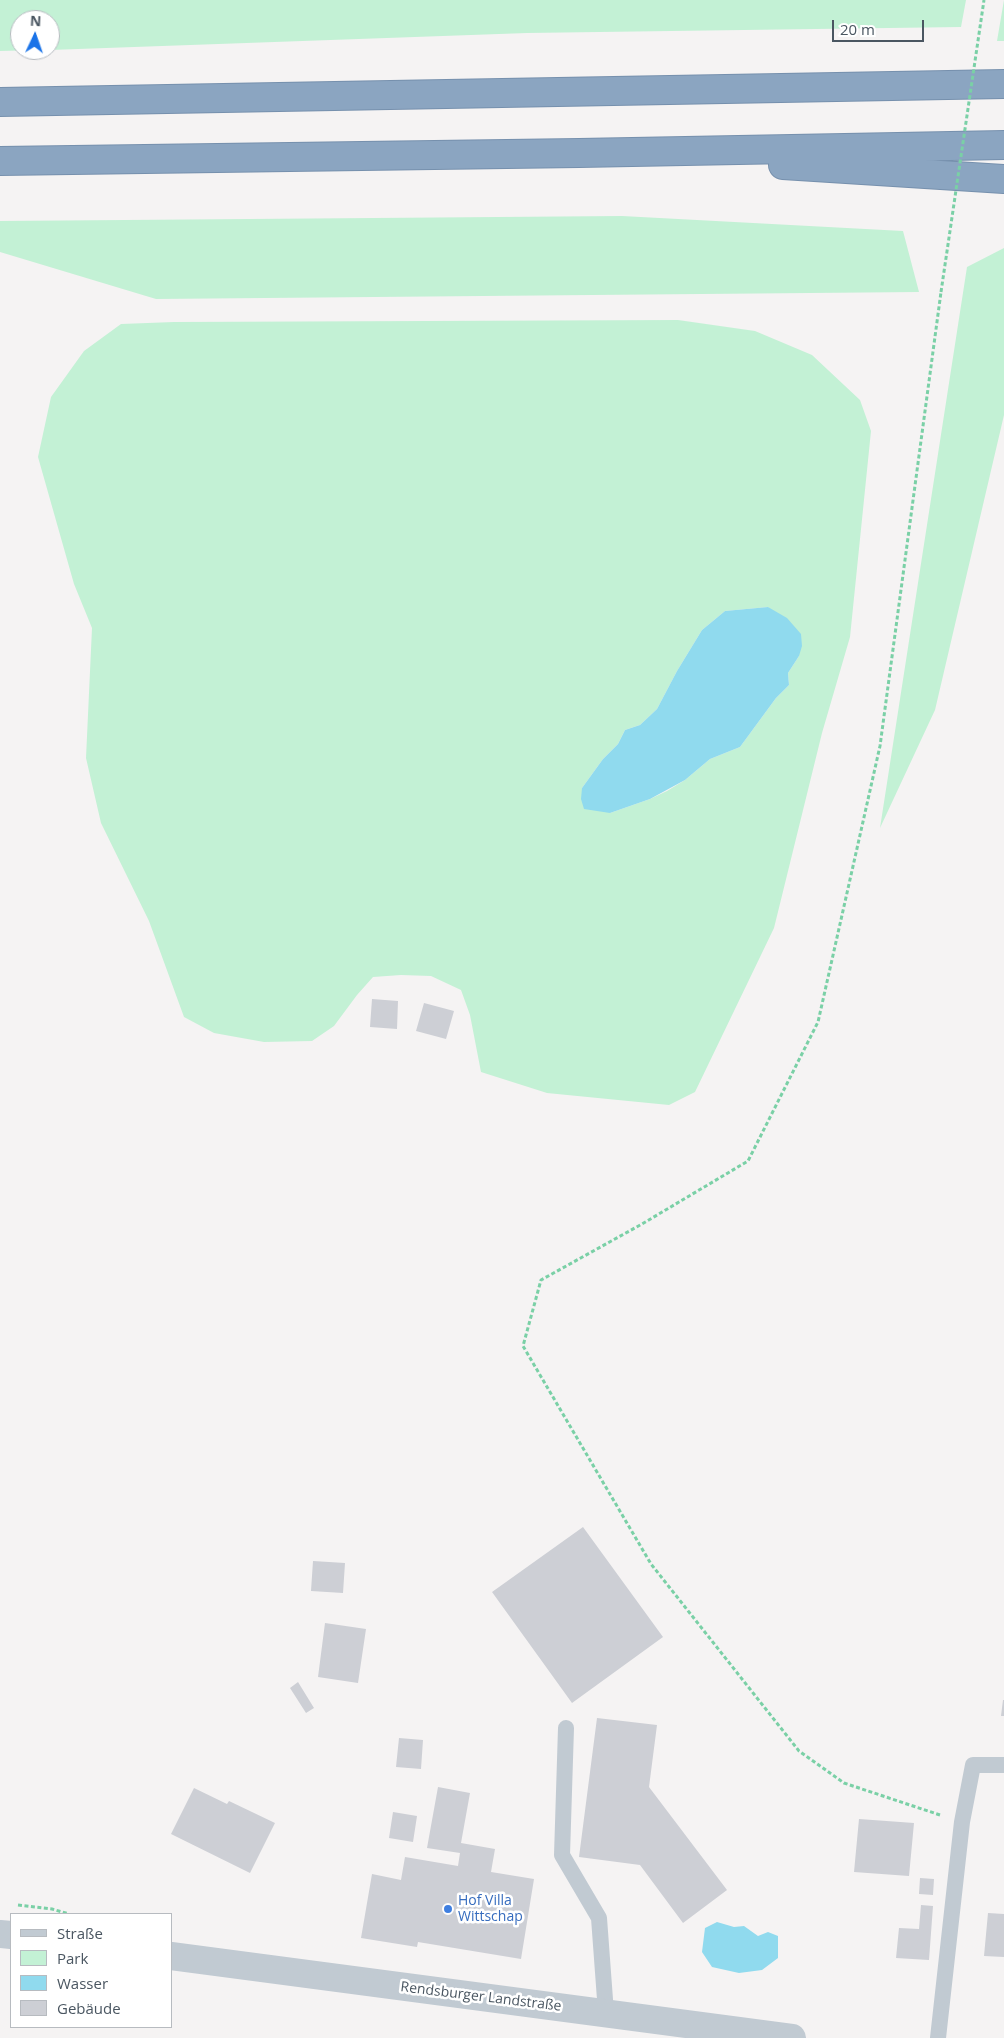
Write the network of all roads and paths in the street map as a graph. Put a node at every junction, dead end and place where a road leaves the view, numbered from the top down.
1 (984, 0) edge
2 (1004, 78) edge
3 (1004, 84) edge
4 (933, 85) junction
5 (0, 102) edge
6 (1004, 145) edge
7 (579, 153) junction
8 (0, 161) edge
9 (1004, 179) edge
10 (566, 1728) dead end
11 (1004, 1766) edge
12 (962, 1822) junction
13 (9, 1904) dead end
14 (66, 1913) edge
15 (172, 1956) edge
16 (606, 2013) junction
17 (792, 2038) edge
18 (938, 2038) edge

1 - 12 path, bridge
2 - 4 highway
3 - 4 highway
4 - 5 highway
6 - 7 highway
7 - 8 highway
7 - 9 highway
10 - 16 lane
11 - 12 lane
12 - 18 lane
13 - 14 path
15 - 16 street, Rendsburger Landstraße
16 - 17 street, Rendsburger Landstraße

